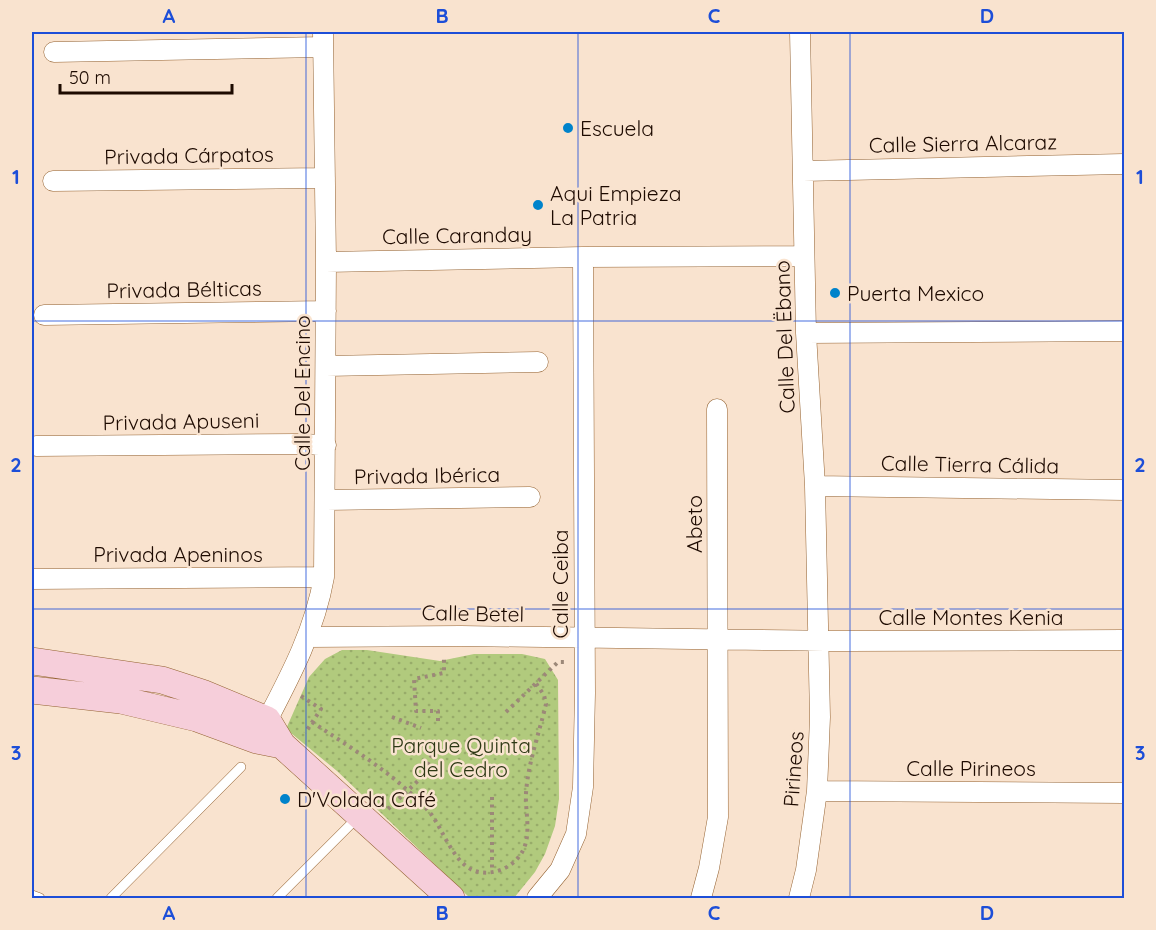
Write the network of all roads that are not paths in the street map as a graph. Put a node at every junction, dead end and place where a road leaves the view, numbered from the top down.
1 (800, 32) edge
2 (323, 39) edge
3 (54, 52) dead end
4 (1125, 164) edge
5 (803, 171) junction
6 (325, 178) junction
7 (53, 181) dead end
8 (804, 256) junction
9 (584, 257) junction
10 (326, 262) junction
11 (326, 311) junction
12 (44, 315) dead end
13 (1125, 331) edge
14 (806, 333) junction
15 (538, 362) dead end
16 (326, 366) junction
17 (717, 409) dead end
18 (326, 445) junction
19 (36, 446) dead end
20 (814, 486) junction
21 (1125, 490) edge
22 (530, 497) dead end
23 (326, 500) junction
24 (324, 578) junction
25 (32, 579) edge
26 (308, 637) junction
27 (584, 639) junction
28 (718, 640) junction
29 (1125, 640) edge
30 (818, 641) junction
31 (32, 661) edge
32 (32, 690) edge
33 (269, 735) junction
34 (241, 767) dead end
35 (817, 791) junction
36 (1125, 793) edge
37 (359, 816) junction
38 (32, 895) edge
39 (40, 898) edge
40 (111, 898) edge
41 (277, 898) edge
42 (451, 898) edge
43 (537, 898) edge
44 (701, 898) edge
45 (798, 898) edge

1 - 5 street, Calle Del Ëbano
2 - 3 street
2 - 6 street, Calle Del Encino
4 - 5 street, Calle Sierra Alcaraz
5 - 8 street, Calle Del Ëbano
6 - 7 street, Privada Cárpatos
6 - 10 street, Calle Del Encino
8 - 9 street, Calle Caranday
8 - 14 street, Calle Del Ëbano
9 - 10 street, Calle Caranday
9 - 27 street, Calle Ceiba
10 - 11 street, Calle Del Encino
11 - 12 street, Privada Bélticas
11 - 16 street, Calle Del Encino
13 - 14 street
14 - 20 street, Calle Del Ëbano
15 - 16 street
16 - 18 street, Calle Del Encino
17 - 28 street, Abeto
18 - 19 street, Privada Apuseni
18 - 23 street, Calle Del Encino
20 - 21 street, Calle Tierra Cálida
20 - 30 street, Calle Del Ëbano
22 - 23 street, Privada Ibérica
23 - 24 street, Calle Del Encino
24 - 25 street, Privada Apeninos
24 - 26 street, Calle Del Encino
26 - 27 street, Calle Betel
26 - 33 street, Calle Del Encino
27 - 28 street, Calle Betel
27 - 43 street, Calle Ceiba
28 - 30 street, Calle Betel
28 - 44 street, Abeto
29 - 30 street, Calle Montes Kenia
30 - 35 street, Pirineos
31 - 33 street
32 - 33 street
33 - 37 street
34 - 40 lane
35 - 36 street, Calle Pirineos
35 - 45 street, Pirineos
37 - 41 lane
37 - 42 street
38 - 39 lane

